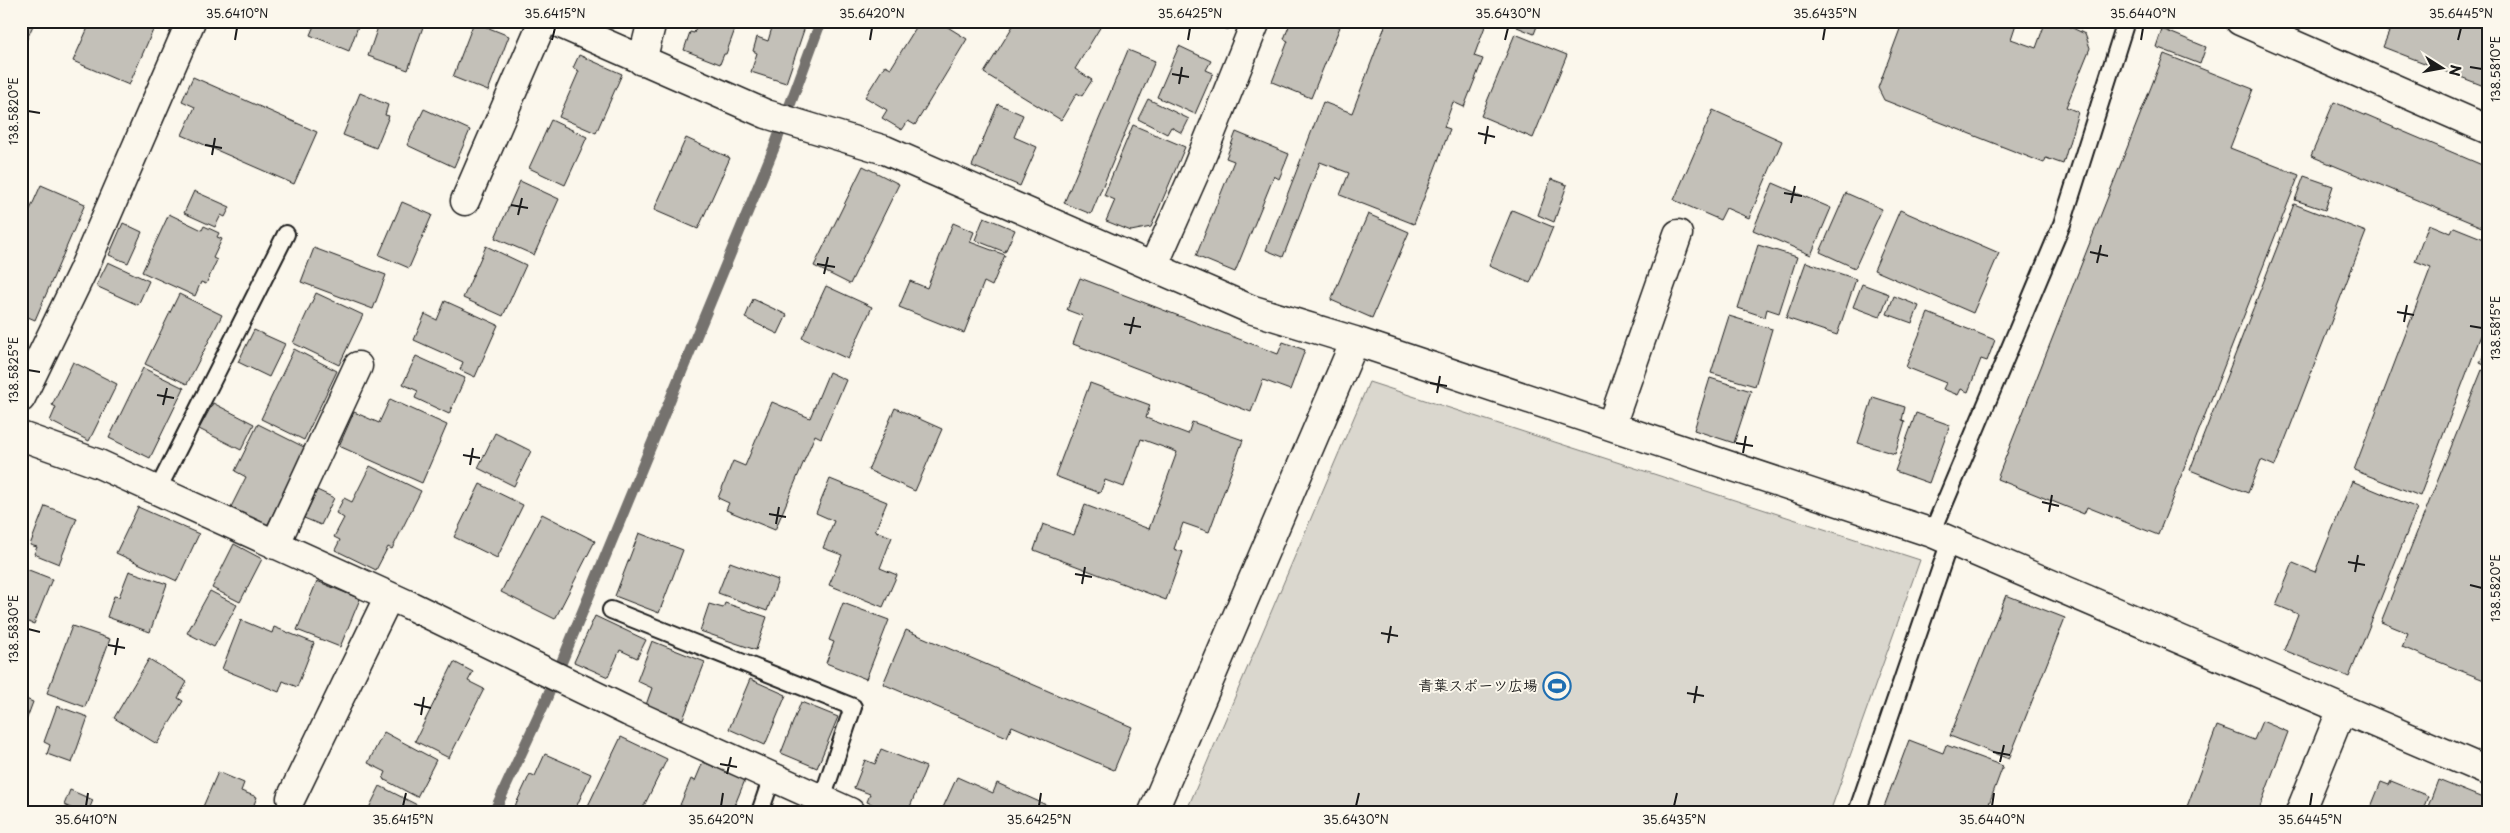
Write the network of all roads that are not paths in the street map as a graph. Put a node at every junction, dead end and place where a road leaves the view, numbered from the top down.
1 (190, 21) edge
2 (543, 21) edge
3 (554, 21) edge
4 (652, 21) edge
5 (1256, 21) edge
6 (2126, 21) edge
7 (2240, 21) edge
8 (642, 61) junction
9 (2489, 130) edge
10 (465, 201) dead end
11 (286, 234) dead end
12 (1678, 234) dead end
13 (1153, 267) junction
14 (1355, 341) junction
15 (358, 366) dead end
16 (21, 398) edge
17 (1611, 426) junction
18 (21, 436) edge
19 (157, 490) junction
20 (1941, 537) junction
21 (275, 545) junction
22 (389, 596) junction
23 (611, 610) dead end
24 (2342, 709) junction
25 (2489, 772) edge
26 (772, 776) junction
27 (291, 798) dead end
28 (822, 799) junction
29 (760, 812) edge
30 (850, 812) edge
31 (1153, 812) edge
32 (1857, 812) edge
33 (2300, 812) edge

1 - 16 street
2 - 10 street
3 - 8 street
4 - 8 street
5 - 13 street
6 - 20 lane
7 - 9 street
8 - 13 street
11 - 19 lane
12 - 17 street
13 - 14 street
14 - 17 street
14 - 31 street
15 - 21 street
17 - 20 street
18 - 19 street
19 - 21 street
20 - 24 street
20 - 32 lane
21 - 22 street
22 - 26 street
22 - 27 street
23 - 28 lane
24 - 25 street
24 - 33 street
26 - 28 street
26 - 29 lane
28 - 30 street

